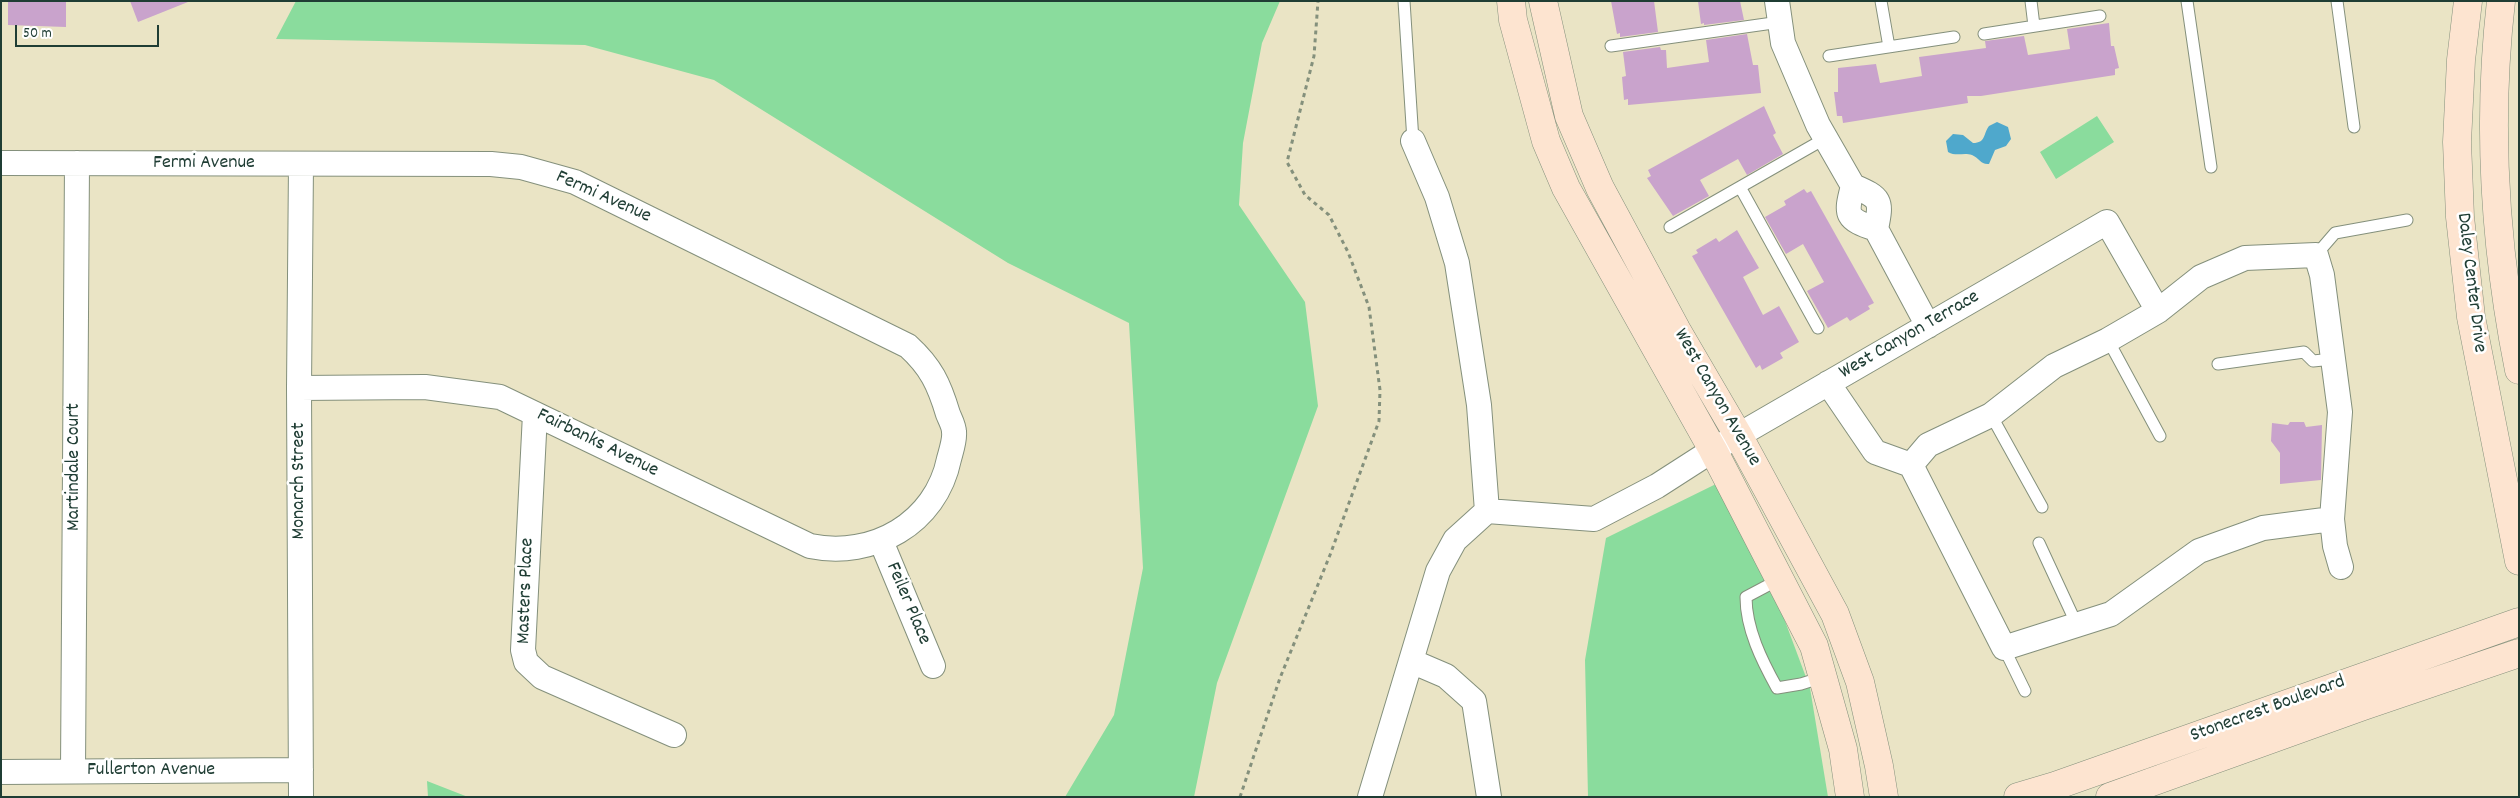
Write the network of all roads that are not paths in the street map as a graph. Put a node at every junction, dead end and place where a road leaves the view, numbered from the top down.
1 (1404, 1) edge
2 (1511, 1) edge
3 (1543, 1) edge
4 (1882, 1) edge
5 (2030, 1) edge
6 (2188, 1) edge
7 (2337, 1) edge
8 (2468, 1) edge
9 (2501, 1) edge
10 (1779, 12) edge
11 (2100, 16) dead end
12 (2034, 26) junction
13 (1984, 34) dead end
14 (1954, 37) dead end
15 (1611, 46) dead end
16 (1889, 47) junction
17 (1830, 56) dead end
18 (2354, 127) dead end
19 (1826, 138) junction
20 (1413, 141) joint
21 (1, 163) edge
22 (77, 163) junction
23 (301, 164) junction
24 (2211, 167) dead end
25 (1740, 187) junction
26 (2407, 220) dead end
27 (1670, 227) dead end
28 (2316, 255) junction
29 (2158, 311) junction
30 (1928, 326) junction
31 (1818, 328) dead end
32 (2108, 340) junction
33 (2333, 358) junction
34 (2218, 364) dead end
35 (2519, 370) edge
36 (1828, 383) junction
37 (299, 388) junction
38 (535, 414) junction
39 (1991, 415) junction
40 (1738, 435) junction
41 (2160, 436) dead end
42 (1713, 450) junction
43 (1911, 465) junction
44 (2042, 507) dead end
45 (1487, 511) junction
46 (2332, 519) junction
47 (881, 541) junction
48 (2039, 543) dead end
49 (2519, 561) edge
50 (2341, 567) dead end
51 (1780, 579) junction
52 (2519, 622) edge
53 (2077, 625) junction
54 (2004, 648) junction
55 (2519, 653) edge
56 (1411, 661) junction
57 (933, 666) dead end
58 (1823, 677) junction
59 (2025, 691) dead end
60 (674, 735) dead end
61 (301, 770) junction
62 (1, 772) edge
63 (73, 772) junction
64 (301, 797) edge
65 (1370, 797) edge
66 (1489, 797) edge
67 (1850, 797) edge
68 (1884, 797) edge
69 (2018, 797) edge
70 (2110, 797) edge

1 - 20 lane
2 - 42 street, West Canyon Avenue
3 - 40 street, West Canyon Avenue
4 - 16 lane
5 - 12 lane
6 - 24 lane
7 - 18 lane
8 - 49 street, Daley Center Drive
9 - 35 street, Daley Center Drive
10 - 15 lane
10 - 19 street
11 - 12 lane
12 - 13 lane
14 - 16 lane
16 - 17 lane
19 - 25 lane
19 - 30 street
20 - 45 street
21 - 22 street, Fermi Avenue
22 - 23 street, Fermi Avenue
22 - 63 street, Martindale Court
23 - 37 street, Monarch Street
23 - 47 street, Fermi Avenue
25 - 27 lane
25 - 31 lane
26 - 28 lane
28 - 29 street
28 - 33 street
29 - 30 street, West Canyon Terrace
29 - 32 street
30 - 36 street, West Canyon Terrace
32 - 39 street
32 - 41 lane
33 - 34 lane
33 - 46 street
36 - 40 street, West Canyon Terrace
36 - 43 street
37 - 38 street, Fairbanks Avenue
37 - 61 street, Monarch Street
38 - 47 street, Fairbanks Avenue
38 - 60 street, Masters Place
39 - 43 street
39 - 44 lane
40 - 42 street, West Canyon Terrace
40 - 68 street, West Canyon Avenue
42 - 45 street, West Canyon Terrace
42 - 51 street, West Canyon Avenue
43 - 54 street
45 - 56 street
46 - 50 street
46 - 53 street
47 - 57 street, Feiler Place
48 - 53 lane
51 - 58 street, West Canyon Avenue
51 - 58 lane
52 - 69 street, Stonecrest Boulevard
53 - 54 street
54 - 59 lane
55 - 70 street, Stonecrest Boulevard
56 - 65 street
56 - 66 street
58 - 67 street, West Canyon Avenue
61 - 63 street, Fullerton Avenue
61 - 64 street, Monarch Street
62 - 63 street, Fullerton Avenue

